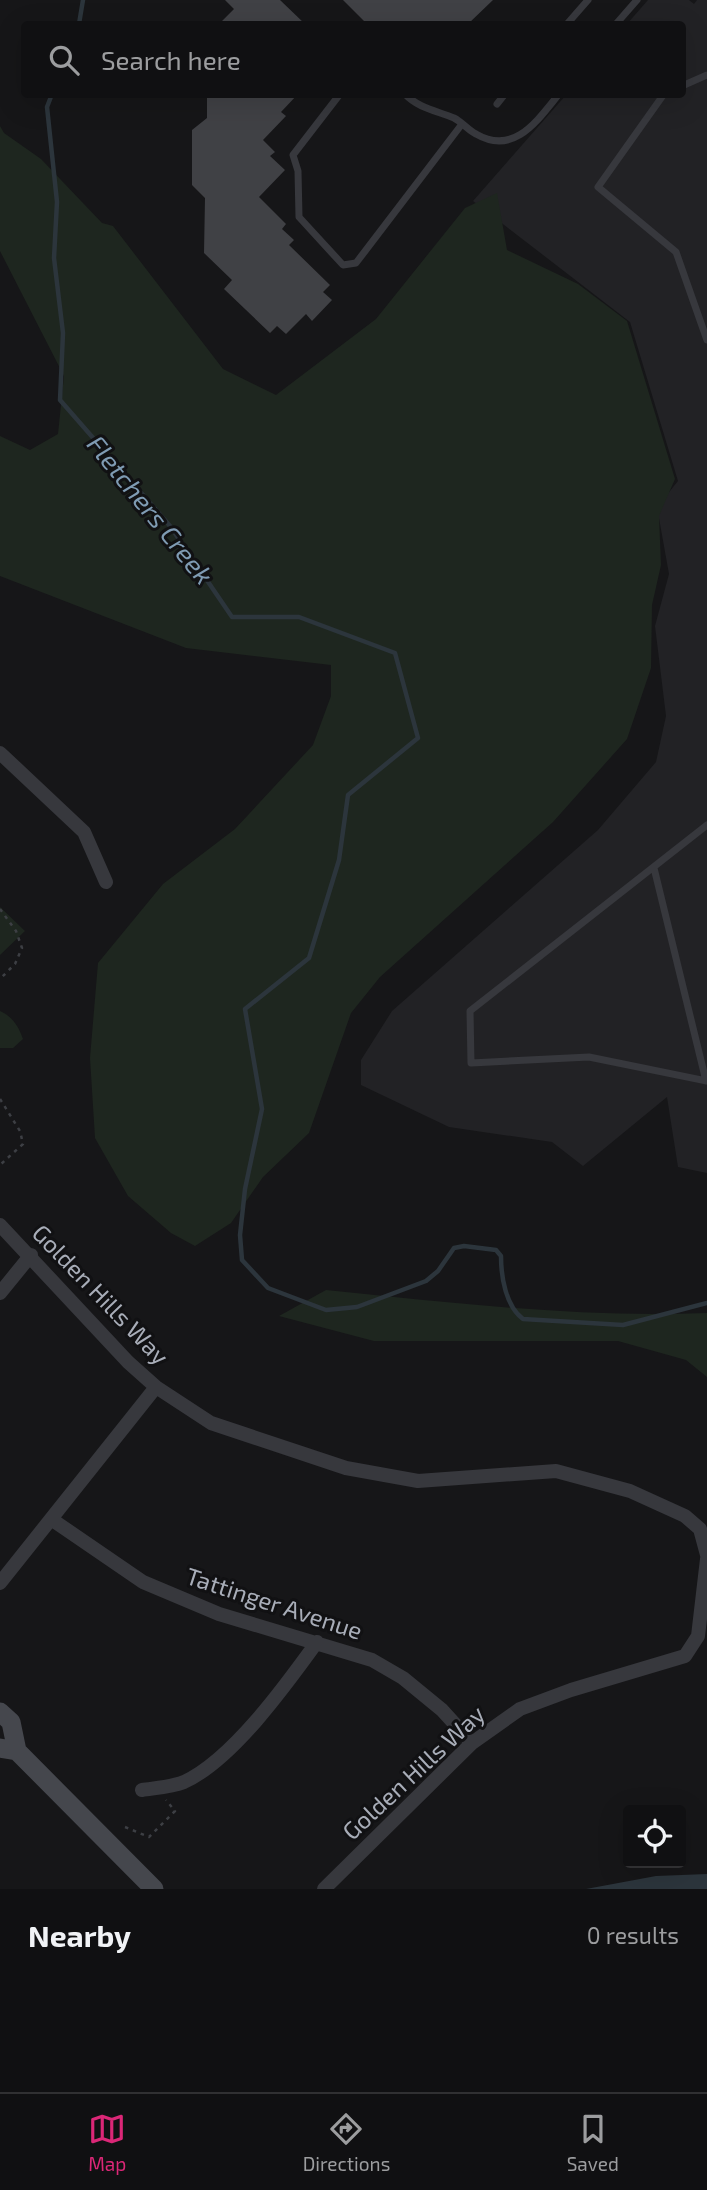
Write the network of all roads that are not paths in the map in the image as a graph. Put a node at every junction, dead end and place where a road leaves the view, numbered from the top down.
1 (588, 0) edge
2 (636, 0) edge
3 (569, 21) edge
4 (618, 21) edge
5 (707, 75) edge
6 (686, 84) edge
7 (337, 98) edge
8 (409, 98) edge
9 (502, 98) edge
10 (556, 98) edge
11 (661, 98) edge
12 (497, 104) dead end
13 (462, 124) junction
14 (707, 340) edge
15 (0, 753) edge
16 (707, 825) edge
17 (654, 867) junction
18 (106, 882) dead end
19 (707, 1081) edge
20 (0, 1225) edge
21 (31, 1255) junction
22 (0, 1293) edge
23 (156, 1387) junction
24 (51, 1519) junction
25 (707, 1557) edge
26 (0, 1583) edge
27 (317, 1643) junction
28 (0, 1712) edge
29 (472, 1743) junction
30 (8, 1749) edge
31 (148, 1789) road end
32 (154, 1889) edge
33 (324, 1889) edge

1 - 3 lane
2 - 4 lane
5 - 6 lane
7 - 13 lane
8 - 13 lane
9 - 12 lane
10 - 13 lane
11 - 14 lane
15 - 18 street
16 - 17 lane
17 - 19 lane
17 - 19 lane
20 - 21 street, Golden Hills Way
21 - 22 street
21 - 23 street, Golden Hills Way
23 - 24 street
23 - 25 street, Golden Hills Way
24 - 26 street
24 - 27 street, Tattinger Avenue
25 - 29 street, Golden Hills Way
27 - 29 street, Tattinger Avenue
27 - 31 street
28 - 30 street
29 - 33 street, Golden Hills Way
30 - 32 street

